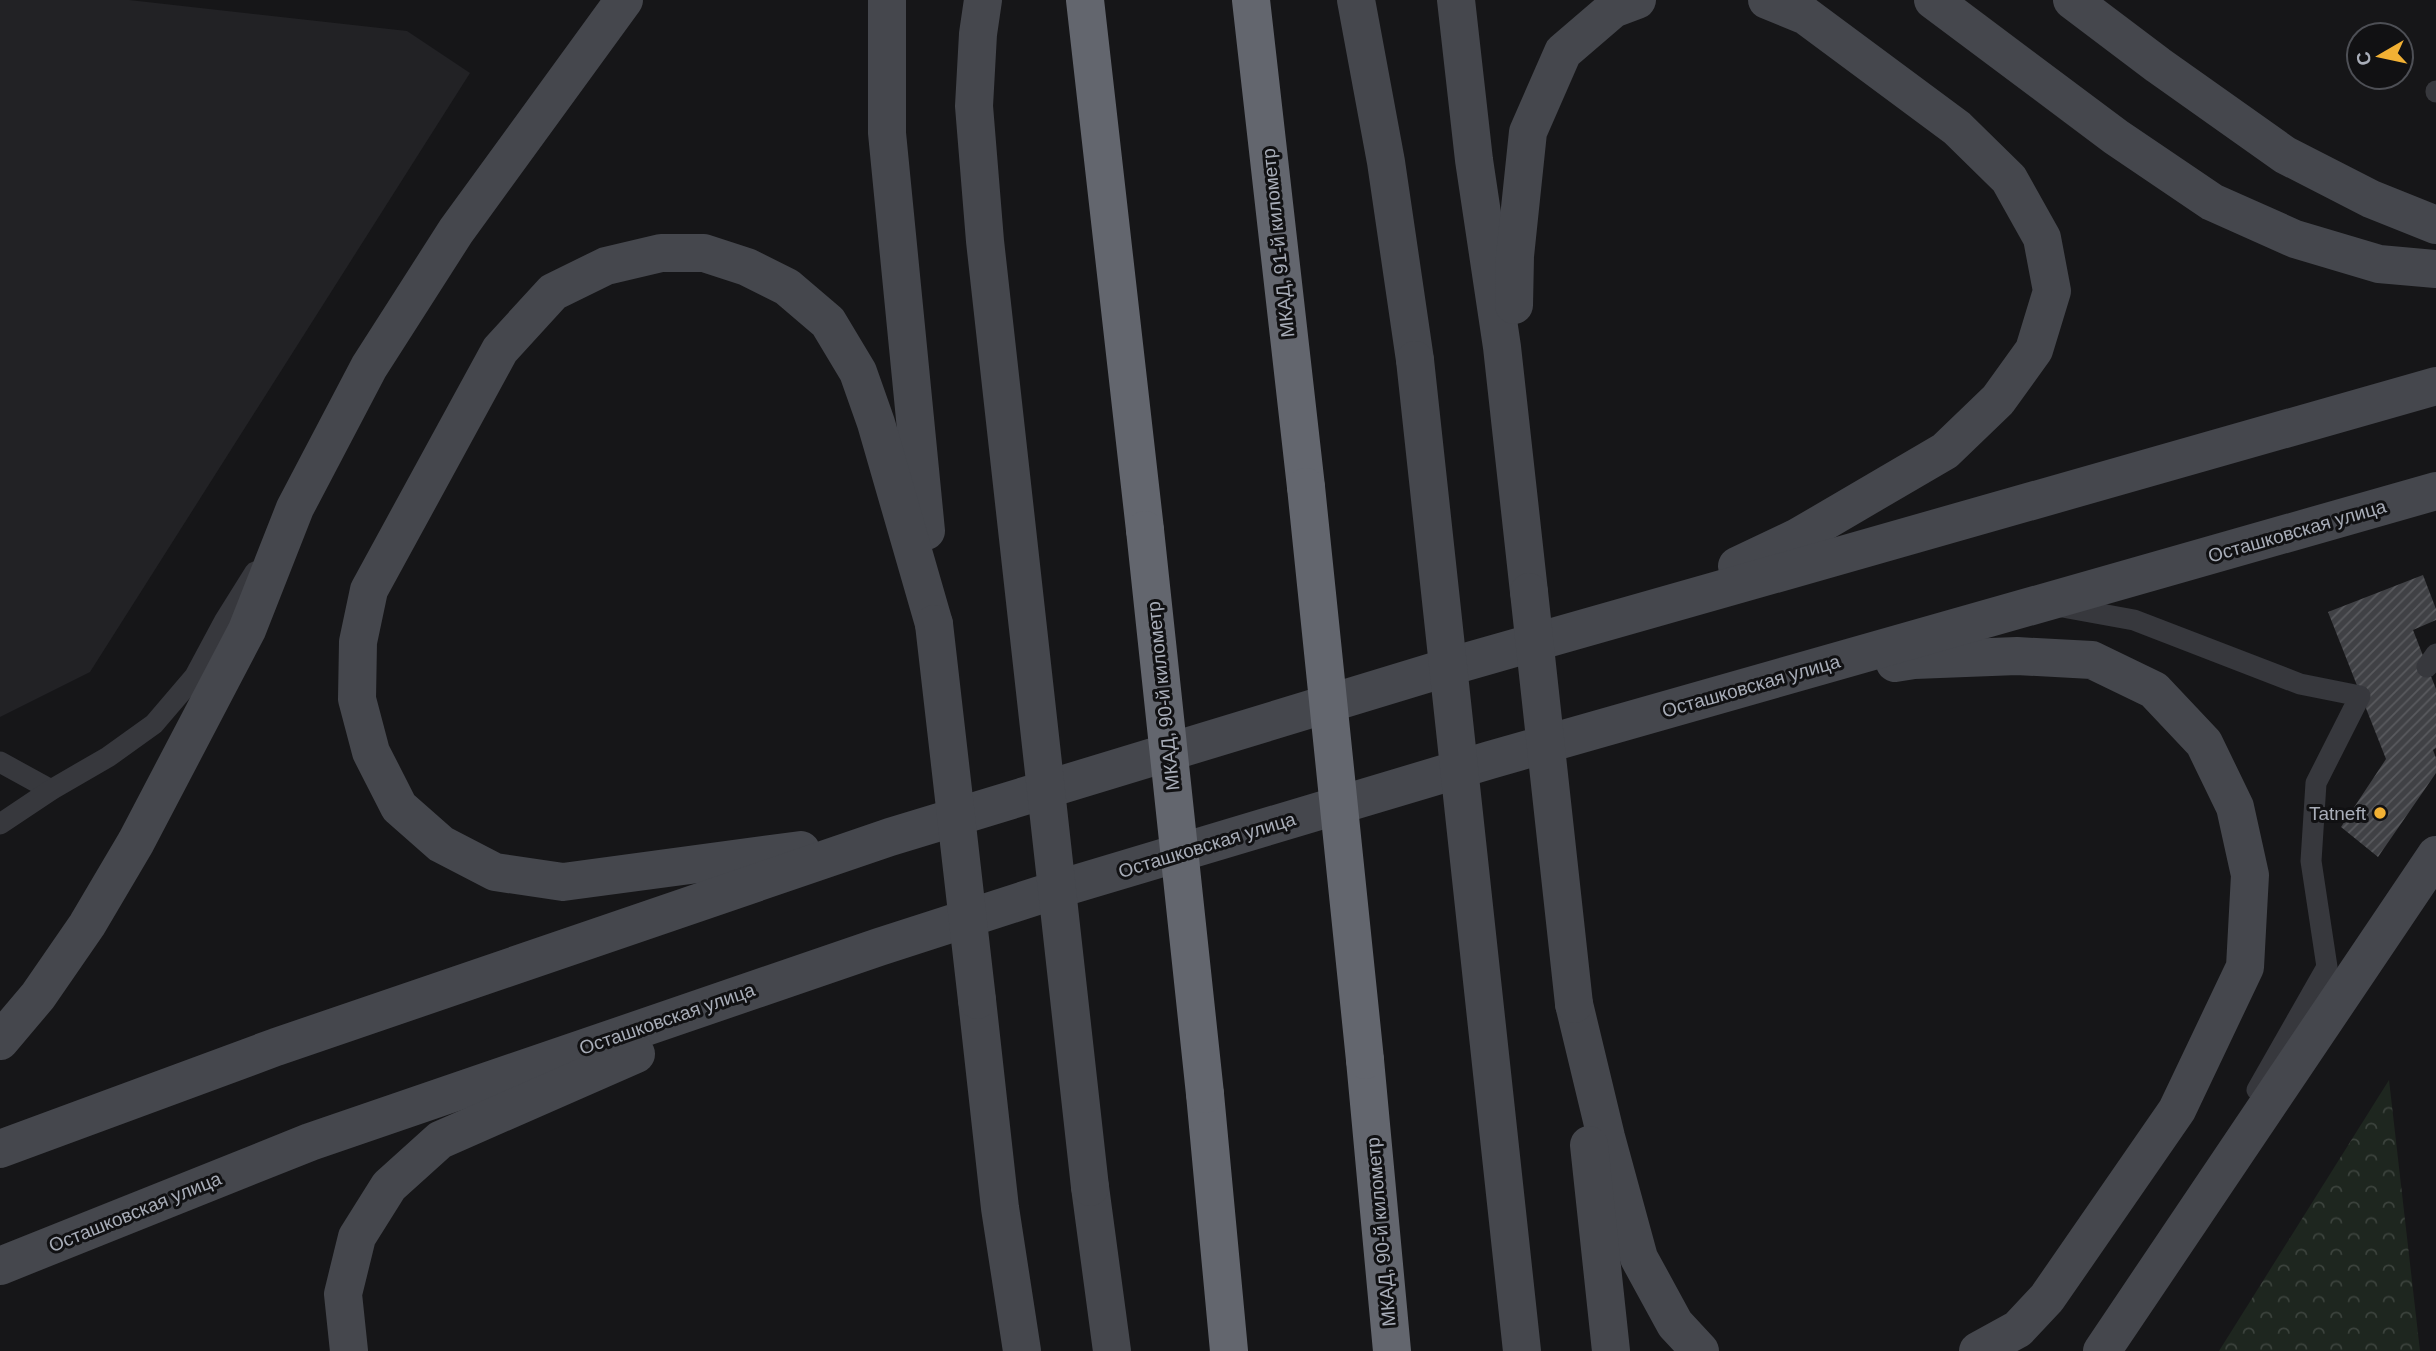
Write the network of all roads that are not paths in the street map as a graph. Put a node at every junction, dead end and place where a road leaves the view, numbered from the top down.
1 (624, 0) edge
2 (887, 0) edge
3 (983, 0) edge
4 (1085, 0) edge
5 (1251, 0) edge
6 (1356, 0) edge
7 (1455, 0) edge
8 (1637, 0) edge
9 (1767, 0) edge
10 (1933, 0) edge
11 (2072, 0) edge
12 (2436, 225) edge
13 (2436, 269) edge
14 (1508, 346) junction
15 (2436, 386) edge
16 (1306, 487) joint
17 (2436, 491) edge
18 (295, 508) junction
19 (918, 539) junction
20 (2041, 603) junction
21 (1640, 612) junction
22 (1761, 683) junction
23 (0, 762) edge
24 (51, 790) junction
25 (0, 824) edge
26 (890, 837) junction
27 (2436, 855) edge
28 (878, 947) junction
29 (1574, 1004) junction
30 (0, 1041) edge
31 (0, 1149) edge
32 (1000, 1208) junction
33 (0, 1266) edge
34 (2144, 1289) junction
35 (349, 1351) edge
36 (999, 1351) edge
37 (1022, 1351) edge
38 (1112, 1351) edge
39 (1229, 1351) edge
40 (1392, 1351) edge
41 (1522, 1351) edge
42 (1611, 1351) edge
43 (1700, 1351) edge
44 (1978, 1351) edge
45 (2102, 1351) edge

1 - 18 main road
2 - 19 main road
3 - 38 main road, bridge
4 - 39 highway, МКАД, 90-й километр, bridge
5 - 16 highway, МКАД, 91-й километр
6 - 41 main road, bridge
7 - 14 main road
8 - 14 main road
9 - 21 main road
10 - 13 main road
11 - 12 main road
14 - 29 main road, bridge
15 - 21 main road
16 - 40 highway, МКАД, 90-й километр, bridge
17 - 20 main road, Осташковская улица
18 - 24 lane
18 - 30 main road
19 - 26 main road
19 - 32 main road, bridge
20 - 22 main road, Осташковская улица
20 - 34 lane
21 - 26 main road
22 - 28 main road, Осташковская улица
22 - 44 main road
23 - 24 lane
24 - 25 lane
26 - 31 main road
27 - 34 main road
28 - 33 main road, Осташковская улица
28 - 35 main road
29 - 42 main road
29 - 43 main road
32 - 36 main road
32 - 37 main road
34 - 45 main road

